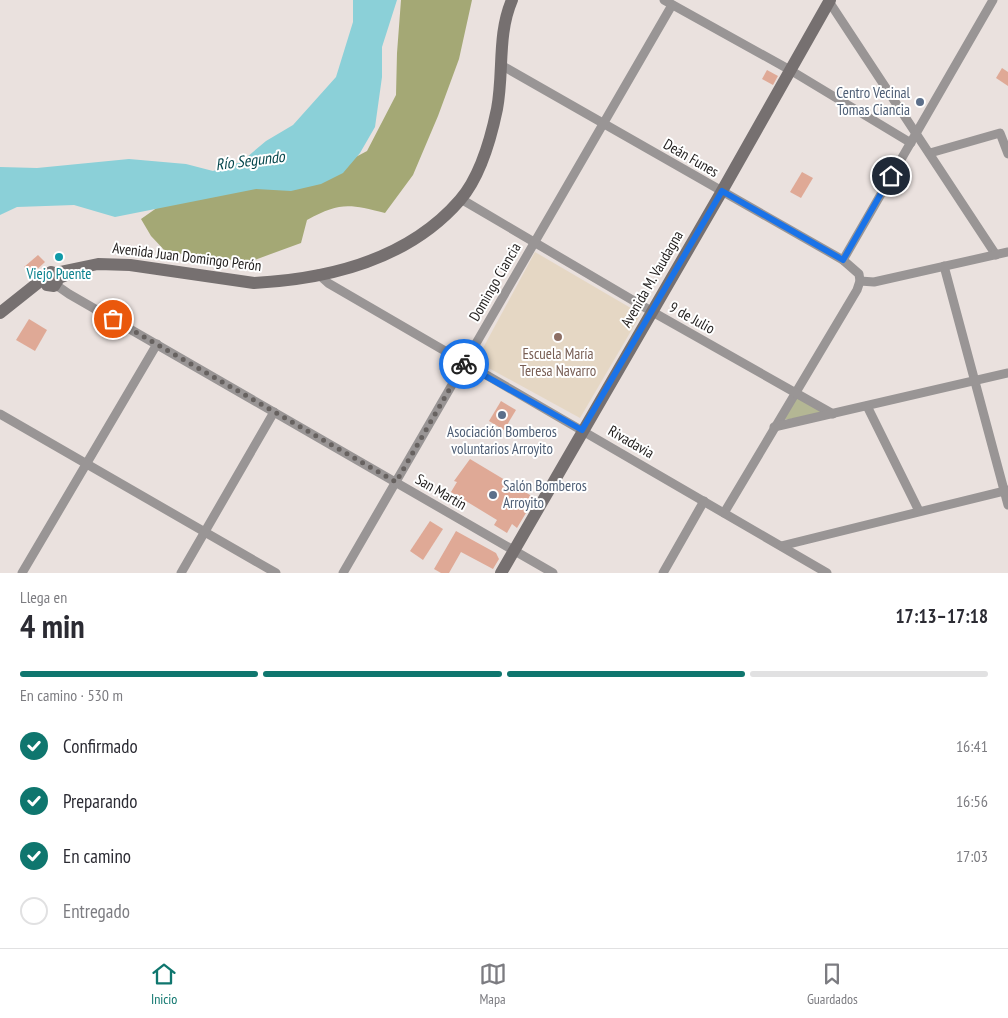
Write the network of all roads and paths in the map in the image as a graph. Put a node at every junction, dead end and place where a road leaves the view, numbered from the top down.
1 (512, 0) edge
2 (993, 0) edge
3 (829, 1) edge
4 (668, 2) edge
5 (501, 65) junction
6 (790, 70) junction
7 (602, 123) junction
8 (916, 133) junction
9 (911, 143) junction
10 (930, 153) junction
11 (1008, 154) edge
12 (722, 191) junction
13 (461, 199) junction
14 (534, 242) junction
15 (1008, 252) edge
16 (996, 255) junction
17 (843, 260) junction
18 (944, 266) junction
19 (318, 274) junction
20 (52, 280) junction
21 (860, 281) junction
22 (651, 311) junction
23 (0, 312) edge
24 (157, 344) junction
25 (464, 363) junction
26 (1008, 373) edge
27 (974, 381) junction
28 (794, 392) junction
29 (867, 406) junction
30 (274, 412) junction
31 (0, 414) edge
32 (834, 414) junction
33 (774, 428) junction
34 (582, 430) junction
35 (86, 465) junction
36 (396, 482) junction
37 (1006, 490) edge
38 (704, 501) junction
39 (1008, 505) edge
40 (919, 512) junction
41 (724, 513) junction
42 (204, 533) junction
43 (781, 546) junction
44 (514, 550) junction
45 (821, 571) edge
46 (22, 573) edge
47 (181, 573) edge
48 (276, 573) edge
49 (343, 573) edge
50 (501, 573) edge
51 (553, 573) edge
52 (663, 573) edge

1 - 5 main road, Avenida Juan Domingo Perón
2 - 8 street
3 - 6 main road, Avenida M. Vaudagna
3 - 8 street
4 - 6 street
4 - 7 street, Domingo Ciancia
5 - 7 street, Deán Funes
5 - 13 main road, Avenida Juan Domingo Perón
6 - 9 street
6 - 12 main road, Avenida M. Vaudagna
7 - 12 street, Deán Funes
7 - 14 street, Domingo Ciancia
8 - 9 street
8 - 10 street
9 - 17 street
10 - 11 street
10 - 16 street
12 - 17 street, Deán Funes
12 - 22 main road, Avenida M. Vaudagna
13 - 14 street, 9 de Julio
13 - 19 main road, Avenida Juan Domingo Perón
14 - 22 street, 9 de Julio
14 - 25 street, Domingo Ciancia
15 - 16 street
16 - 18 street
17 - 21 street, Deán Funes
18 - 21 street
18 - 27 street
19 - 20 main road, Avenida Juan Domingo Perón
19 - 25 street, Rivadavia
20 - 23 main road
20 - 24 street, San Martín
21 - 28 street
22 - 28 street, 9 de Julio
22 - 34 main road, Avenida M. Vaudagna
24 - 30 street, San Martín
24 - 35 street
25 - 34 street, Rivadavia
25 - 36 street, Domingo Ciancia
26 - 27 street
27 - 29 street
27 - 37 street
28 - 32 street, 9 de Julio
28 - 33 street
29 - 32 street
29 - 40 street
30 - 36 street, San Martín
30 - 42 street
31 - 35 street
32 - 33 street
33 - 41 street
34 - 38 street, Rivadavia
34 - 44 main road, Avenida M. Vaudagna
35 - 42 street
35 - 46 street
36 - 44 street, San Martín
36 - 49 street, Domingo Ciancia
37 - 39 street
37 - 40 street
38 - 41 street, Rivadavia
38 - 52 street
40 - 43 street
41 - 43 street, Rivadavia
42 - 47 street
42 - 48 street
43 - 45 street, Rivadavia
44 - 50 main road, Avenida M. Vaudagna
44 - 51 street, San Martín

